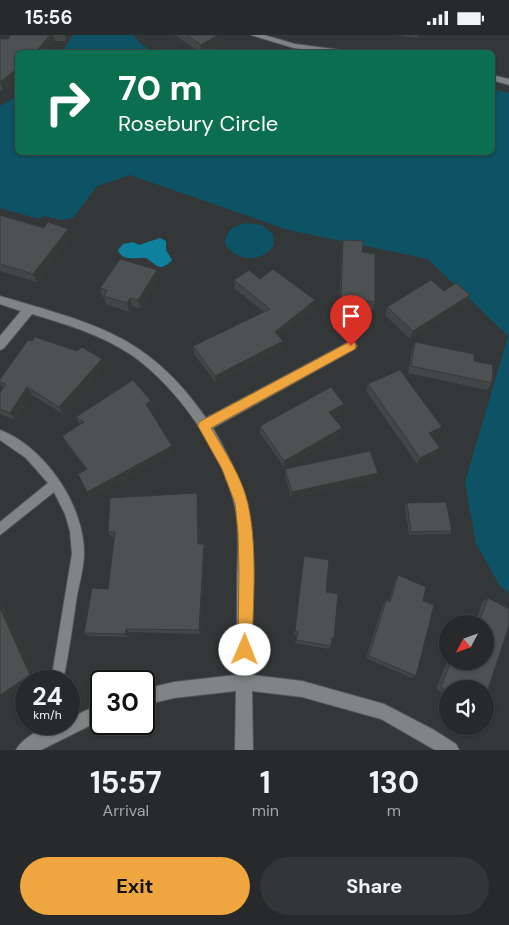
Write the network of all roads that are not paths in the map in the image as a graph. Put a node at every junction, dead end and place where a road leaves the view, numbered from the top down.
1 (255, 35) edge
2 (331, 50) edge
3 (495, 78) edge
4 (509, 82) edge
5 (0, 300) edge
6 (29, 309) junction
7 (0, 345) edge
8 (351, 346) dead end
9 (204, 426) junction
10 (0, 435) edge
11 (55, 485) junction
12 (0, 529) edge
13 (59, 670) edge
14 (245, 682) junction
15 (155, 694) edge
16 (43, 735) edge
17 (25, 750) edge
18 (244, 750) edge
19 (450, 750) edge

1 - 2 street
3 - 4 street
5 - 6 street
6 - 7 street
6 - 9 street
8 - 9 street
9 - 14 street
10 - 11 lane
11 - 12 lane
11 - 13 lane
14 - 15 street
14 - 18 street
14 - 19 street
16 - 17 street

